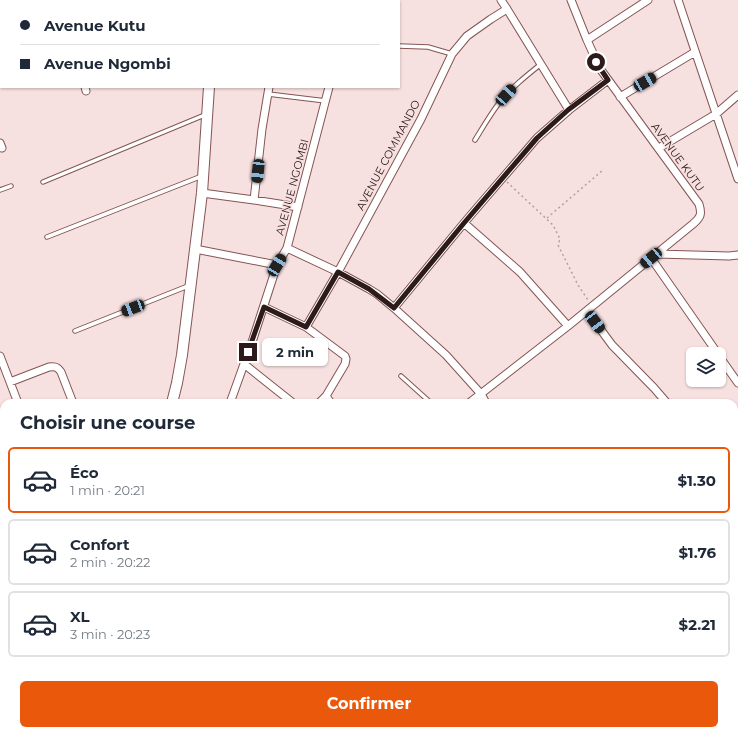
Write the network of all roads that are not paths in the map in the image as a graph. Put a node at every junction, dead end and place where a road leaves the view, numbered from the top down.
1 (500, 0) edge
2 (571, 0) edge
3 (648, 0) edge
4 (678, 0) edge
5 (507, 9) junction
6 (586, 40) junction
7 (400, 46) edge
8 (695, 52) junction
9 (452, 54) junction
10 (541, 64) junction
11 (608, 80) junction
12 (209, 88) edge
13 (329, 88) edge
14 (269, 90) edge
15 (738, 95) edge
16 (620, 96) junction
17 (326, 100) junction
18 (568, 110) junction
19 (208, 113) junction
20 (716, 114) junction
21 (475, 140) dead end
22 (659, 148) junction
23 (203, 175) junction
24 (738, 179) edge
25 (43, 182) dead end
26 (11, 186) dead end
27 (0, 190) edge
28 (202, 193) junction
29 (254, 200) junction
30 (298, 207) junction
31 (464, 223) junction
32 (47, 237) dead end
33 (287, 248) junction
34 (195, 249) junction
35 (738, 255) edge
36 (654, 256) junction
37 (729, 256) junction
38 (738, 260) edge
39 (277, 265) junction
40 (338, 272) junction
41 (191, 285) junction
42 (264, 307) junction
43 (394, 308) junction
44 (590, 308) junction
45 (568, 326) junction
46 (306, 327) junction
47 (75, 331) dead end
48 (713, 347) edge
49 (0, 356) edge
50 (244, 364) junction
51 (726, 366) edge
52 (401, 376) dead end
53 (10, 382) junction
54 (738, 383) edge
55 (481, 394) junction
56 (326, 396) junction
57 (16, 399) edge
58 (71, 399) edge
59 (173, 399) edge
60 (231, 399) edge
61 (288, 399) edge
62 (323, 399) edge
63 (328, 399) edge
64 (427, 399) edge
65 (474, 399) edge
66 (484, 399) edge
67 (664, 399) edge

1 - 5 street
2 - 6 street, AVENUE KUTU
3 - 6 street
4 - 8 street
5 - 9 street, AVENUE COMMANDO
5 - 10 street
6 - 11 street, AVENUE KUTU
7 - 9 lane
8 - 16 street
8 - 20 street
9 - 40 street, AVENUE COMMANDO
10 - 18 street
10 - 21 lane
11 - 16 street, AVENUE KUTU
11 - 18 street
12 - 19 main road
13 - 17 street, AVENUE NGOMBI
14 - 17 lane
14 - 29 street
15 - 20 street
16 - 22 street, AVENUE KUTU
17 - 30 street, AVENUE NGOMBI
18 - 31 street
19 - 23 main road
19 - 25 lane
20 - 22 street
20 - 24 street
22 - 36 street, AVENUE KUTU
23 - 28 main road
23 - 32 lane
26 - 27 lane
28 - 29 street
28 - 34 main road
29 - 30 street
30 - 33 street, AVENUE NGOMBI
31 - 43 street
31 - 45 street
33 - 39 street, AVENUE NGOMBI
33 - 40 street
34 - 39 street
34 - 41 main road
35 - 37 street
36 - 37 street
36 - 44 street, AVENUE KUTU
36 - 48 street
37 - 38 street
39 - 42 street, AVENUE NGOMBI
40 - 43 street
40 - 46 street, AVENUE COMMANDO
41 - 47 lane
41 - 59 main road
42 - 46 street
42 - 50 street, AVENUE NGOMBI
43 - 55 street
44 - 45 street, AVENUE KUTU
44 - 67 street
45 - 55 street, AVENUE KUTU
46 - 56 street
49 - 53 street
50 - 60 street, AVENUE NGOMBI
50 - 61 street
51 - 54 street
52 - 64 lane
53 - 57 street
53 - 58 street
55 - 65 street, AVENUE KUTU
55 - 66 street
56 - 62 street
56 - 63 street

